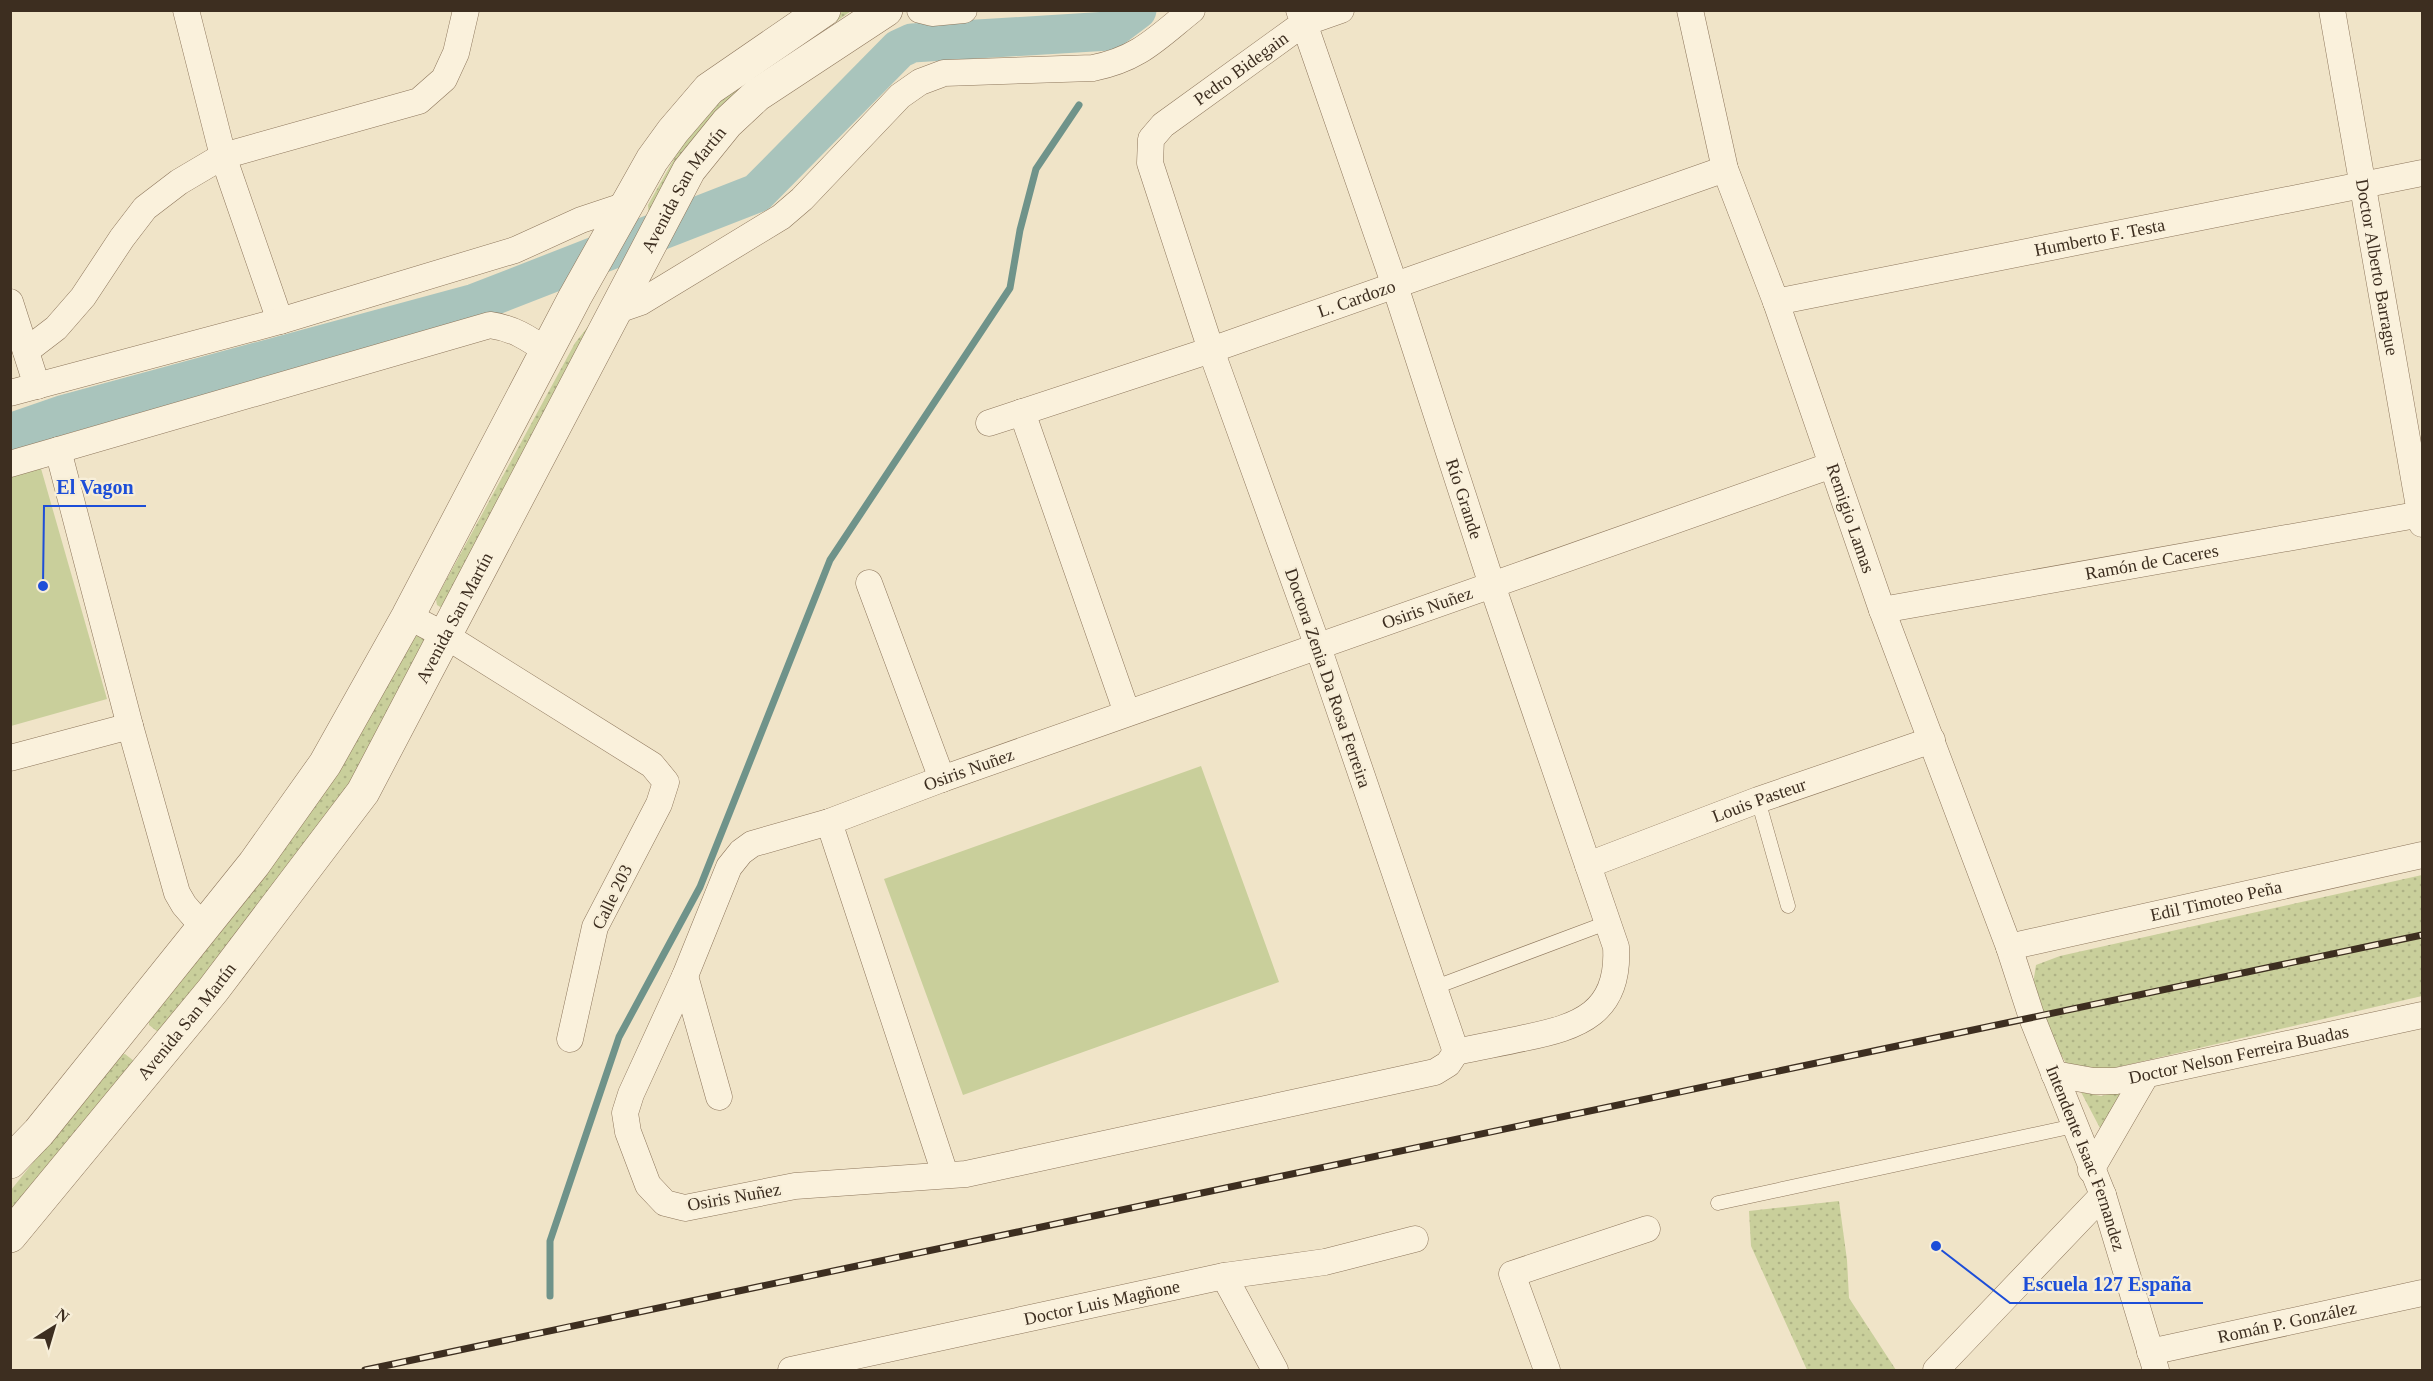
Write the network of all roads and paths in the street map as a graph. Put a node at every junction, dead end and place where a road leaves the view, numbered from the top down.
1 (186, 10) edge
2 (466, 10) edge
3 (824, 10) edge
4 (886, 10) edge
5 (920, 10) edge
6 (964, 10) edge
7 (1192, 10) edge
8 (1341, 10) edge
9 (1690, 10) edge
10 (2332, 10) edge
11 (1301, 17) edge
12 (1151, 140) joint
13 (223, 156) junction
14 (1725, 169) junction
15 (2422, 173) edge
16 (2364, 184) junction
17 (620, 219) junction
18 (1395, 286) junction
19 (10, 302) edge
20 (1776, 302) junction
21 (618, 305) junction
22 (280, 321) junction
23 (1211, 350) junction
24 (26, 351) junction
25 (547, 351) junction
26 (37, 386) junction
27 (10, 393) edge
28 (1022, 412) junction
29 (989, 423) dead end
30 (58, 450) junction
31 (10, 464) edge
32 (1832, 465) junction
33 (2422, 518) edge
34 (869, 582) dead end
35 (1492, 585) junction
36 (1882, 610) junction
37 (408, 616) junction
38 (446, 636) junction
39 (1318, 647) junction
40 (1127, 713) junction
41 (130, 726) junction
42 (1932, 740) junction
43 (10, 758) edge
44 (942, 779) junction
45 (1758, 800) junction
46 (829, 822) junction
47 (2422, 855) edge
48 (1588, 865) junction
49 (1788, 906) dead end
50 (1609, 922) junction
51 (204, 928) junction
52 (2008, 947) junction
53 (684, 976) junction
54 (1433, 988) junction
55 (2422, 1015) edge
56 (2032, 1018) joint
57 (120, 1032) junction
58 (570, 1039) dead end
59 (1456, 1052) junction
60 (156, 1060) junction
61 (2054, 1074) junction
62 (2146, 1075) junction
63 (719, 1096) dead end
64 (2074, 1126) junction
65 (10, 1162) edge
66 (2091, 1170) junction
67 (945, 1174) junction
68 (2103, 1195) junction
69 (1718, 1203) dead end
70 (1647, 1229) dead end
71 (10, 1236) edge
72 (1415, 1239) dead end
73 (1224, 1276) junction
74 (2422, 1293) edge
75 (2153, 1361) edge
76 (791, 1371) edge
77 (1275, 1371) edge
78 (1547, 1371) edge
79 (1936, 1371) edge

1 - 13 street
2 - 13 street
3 - 17 street
4 - 21 street, Avenida San Martín
5 - 6 street
7 - 21 street
8 - 11 street, Pedro Bidegain
9 - 14 street, Remigio Lamas
10 - 16 street, Doctor Alberto Barrague
11 - 12 street, Pedro Bidegain
11 - 18 street, Río Grande
12 - 23 street, Doctora Zenia Da Rosa Ferreira
13 - 22 street
13 - 24 street
14 - 18 street, L. Cardozo
14 - 20 street, Remigio Lamas
15 - 16 street, Humberto F. Testa
16 - 20 street, Humberto F. Testa
16 - 33 street, Doctor Alberto Barrague
17 - 22 street
17 - 25 street
18 - 23 street, L. Cardozo
18 - 35 street, Río Grande
19 - 24 street
20 - 32 street, Remigio Lamas
21 - 38 street, Avenida San Martín
22 - 26 street
23 - 28 street, L. Cardozo
23 - 39 street, Doctora Zenia Da Rosa Ferreira
24 - 26 street
25 - 30 street
25 - 37 street
26 - 27 street
28 - 29 street, L. Cardozo
28 - 40 street
30 - 31 street
30 - 41 street
32 - 35 street, Osiris Nuñez
32 - 36 street, Remigio Lamas
33 - 36 street, Ramón de Caceres
34 - 44 street
35 - 39 street, Osiris Nuñez
35 - 48 street, Río Grande
36 - 42 street, Remigio Lamas
37 - 38 street
37 - 51 street
38 - 58 street, Calle 203
38 - 60 street, Avenida San Martín
39 - 40 street, Osiris Nuñez
39 - 54 street, Doctora Zenia Da Rosa Ferreira
40 - 44 street, Osiris Nuñez
41 - 43 street
41 - 51 street
42 - 45 street, Louis Pasteur
42 - 52 street, Remigio Lamas
44 - 46 street, Osiris Nuñez
45 - 48 street, Louis Pasteur
45 - 49 lane
46 - 53 street, Osiris Nuñez
46 - 67 street
47 - 52 street, Edil Timoteo Peña
48 - 50 street, Río Grande
50 - 54 lane
50 - 59 street, Río Grande
51 - 57 street
52 - 56 street, Remigio Lamas
53 - 63 street
53 - 67 street, Osiris Nuñez
54 - 59 street, Doctora Zenia Da Rosa Ferreira
55 - 62 street, Doctor Nelson Ferreira Buadas
56 - 61 street, Intendente Isaac Fernandez
57 - 60 street
57 - 65 street
59 - 67 street, Osiris Nuñez
60 - 71 street, Avenida San Martín
61 - 62 street, Doctor Nelson Ferreira Buadas
61 - 64 street, Intendente Isaac Fernandez
62 - 66 street
64 - 66 street, Intendente Isaac Fernandez
64 - 69 lane
66 - 68 street, Intendente Isaac Fernandez
68 - 75 street, Intendente Isaac Fernandez
68 - 79 street
70 - 78 street
72 - 73 street, Doctor Luis Magñone
73 - 76 street, Doctor Luis Magñone
73 - 77 street
74 - 75 street, Román P. González

